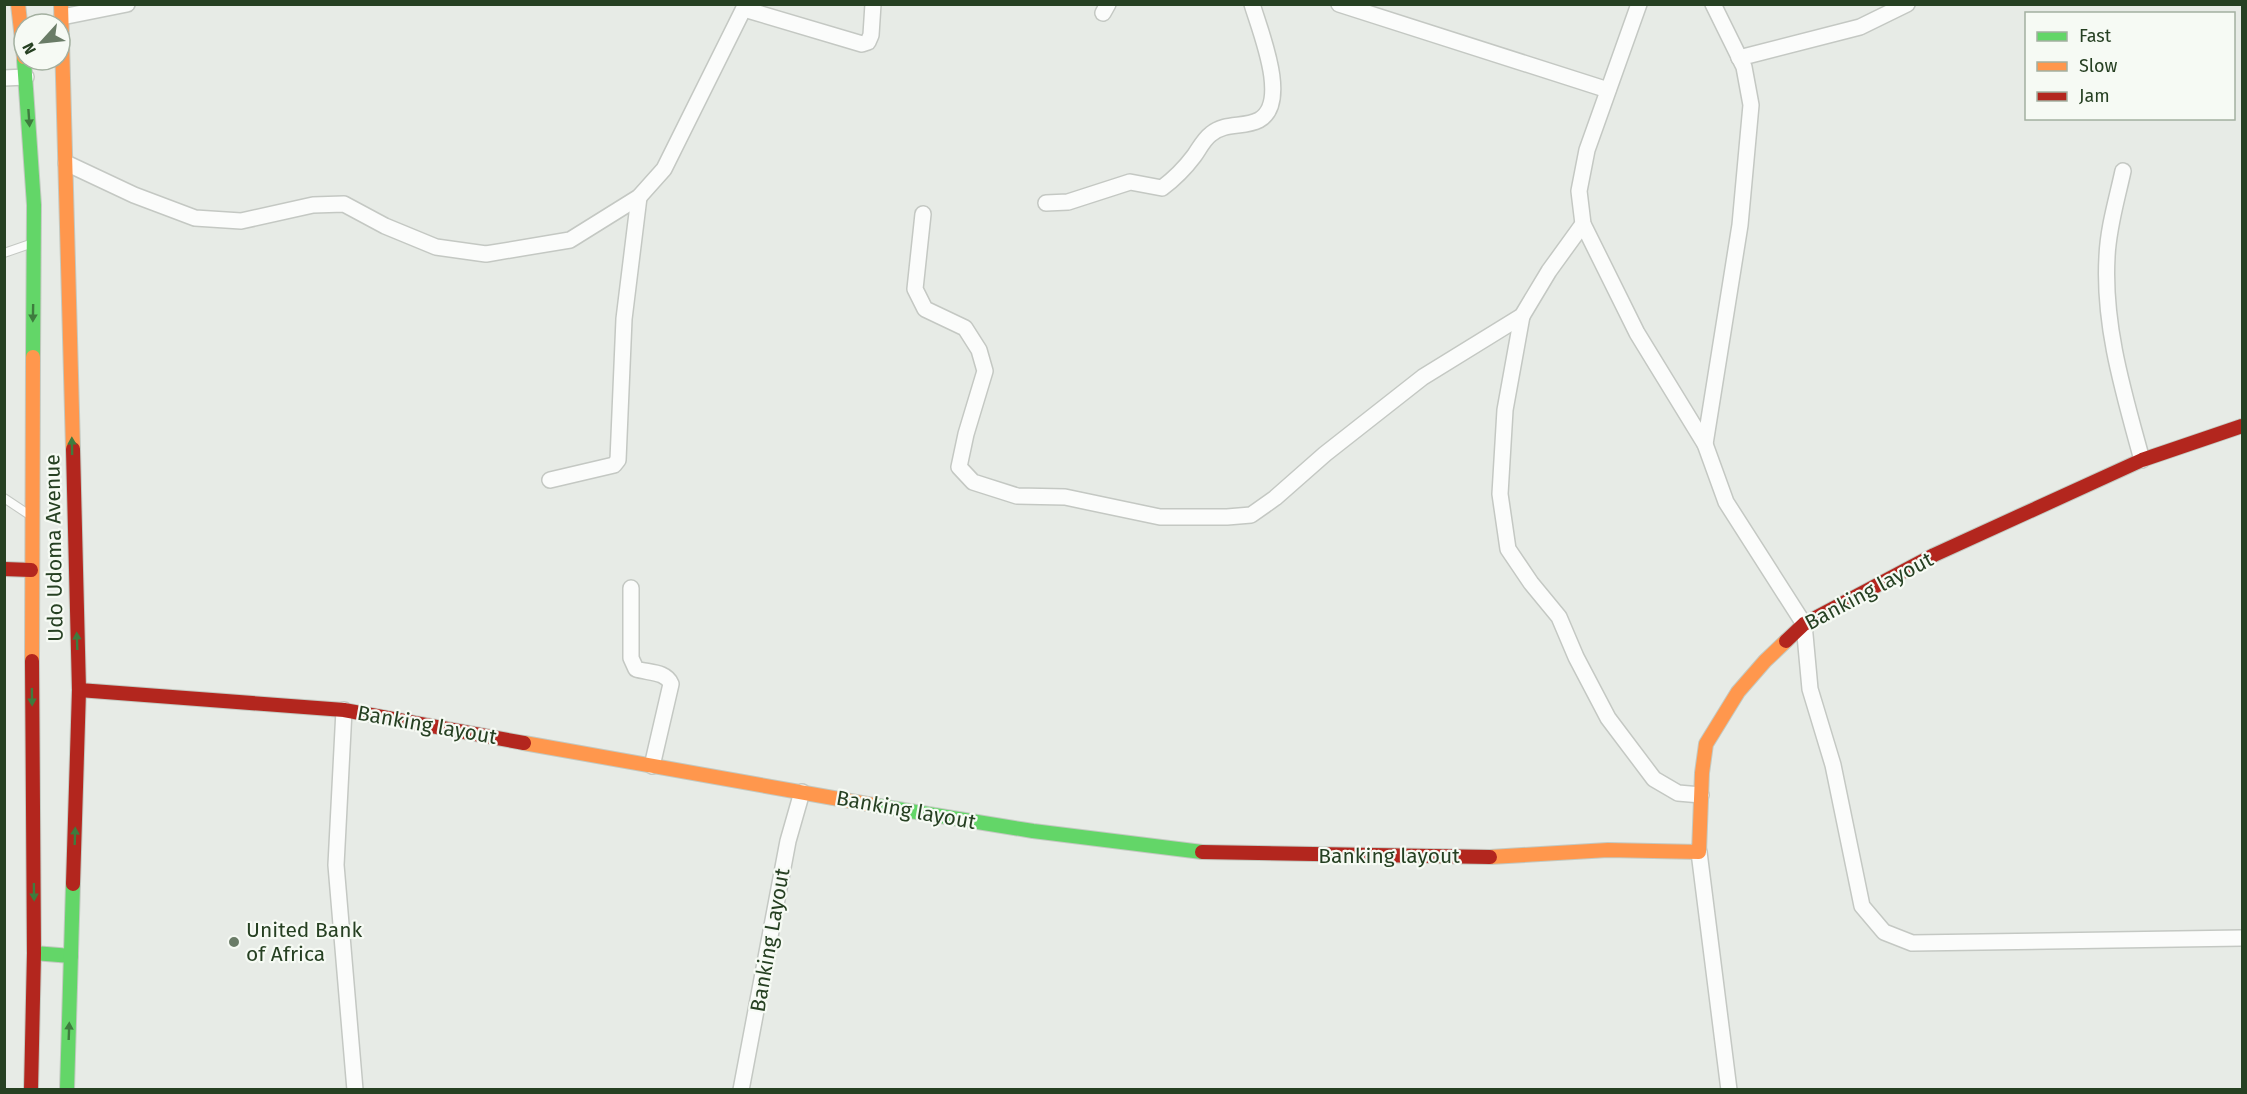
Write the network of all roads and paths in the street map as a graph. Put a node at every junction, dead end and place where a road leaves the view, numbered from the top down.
1 (127, 4) edge
2 (873, 4) edge
3 (1252, 4) edge
4 (1339, 4) edge
5 (1639, 4) edge
6 (1713, 4) edge
7 (1907, 4) edge
8 (745, 7) edge
9 (62, 11) edge
10 (1739, 58) junction
11 (25, 72) edge
12 (26, 77) junction
13 (4, 78) edge
14 (1608, 90) junction
15 (66, 164) junction
16 (2123, 171) dead end
17 (639, 197) junction
18 (1047, 203) dead end
19 (924, 214) dead end
20 (1583, 224) junction
21 (34, 242) junction
22 (4, 253) edge
23 (1522, 316) junction
24 (2242, 426) edge
25 (1705, 444) junction
26 (2142, 460) junction
27 (550, 480) dead end
28 (4, 498) edge
29 (32, 517) junction
30 (4, 569) edge
31 (31, 570) junction
32 (631, 588) dead end
33 (1804, 624) junction
34 (79, 690) junction
35 (344, 710) junction
36 (652, 766) junction
37 (802, 792) junction
38 (1701, 795) junction
39 (1699, 852) junction
40 (2242, 938) edge
41 (34, 953) junction
42 (71, 956) junction
43 (32, 1089) edge
44 (67, 1089) edge
45 (355, 1089) edge
46 (741, 1089) edge
47 (1729, 1089) edge

1 - 9 street
2 - 8 street
3 - 18 street
4 - 14 street
5 - 14 street
6 - 10 street
7 - 10 street
8 - 17 street
9 - 15 street, Udo Udoma Avenue
10 - 25 street
11 - 12 street, Udo Udoma Avenue
12 - 13 street
12 -> 21 street, Udo Udoma Avenue
14 - 20 street
15 - 17 street
34 -> 15 street, Udo Udoma Avenue
16 - 26 street
17 - 27 street
19 - 23 street
20 - 23 street
20 - 25 street
21 - 22 lane
21 -> 29 street, Udo Udoma Avenue
23 - 38 street
24 - 26 street, Banking layout
25 - 33 street
26 - 33 street, Banking layout
28 - 29 lane
29 - 31 street, Udo Udoma Avenue
30 - 31 street
31 -> 41 street, Udo Udoma Avenue
32 - 36 street
33 - 38 street, Banking layout
33 - 40 street
34 - 35 street, Banking layout
42 -> 34 street, Udo Udoma Avenue
35 - 36 street, Banking layout
35 - 45 street, Banking layout
36 - 37 street, Banking layout
37 - 39 street, Banking layout
37 - 46 street, Banking Layout
38 - 39 street, Banking layout
39 - 47 street
41 - 42 street
41 - 43 street, Udo Udoma Avenue
44 -> 42 street, Udo Udoma Avenue

